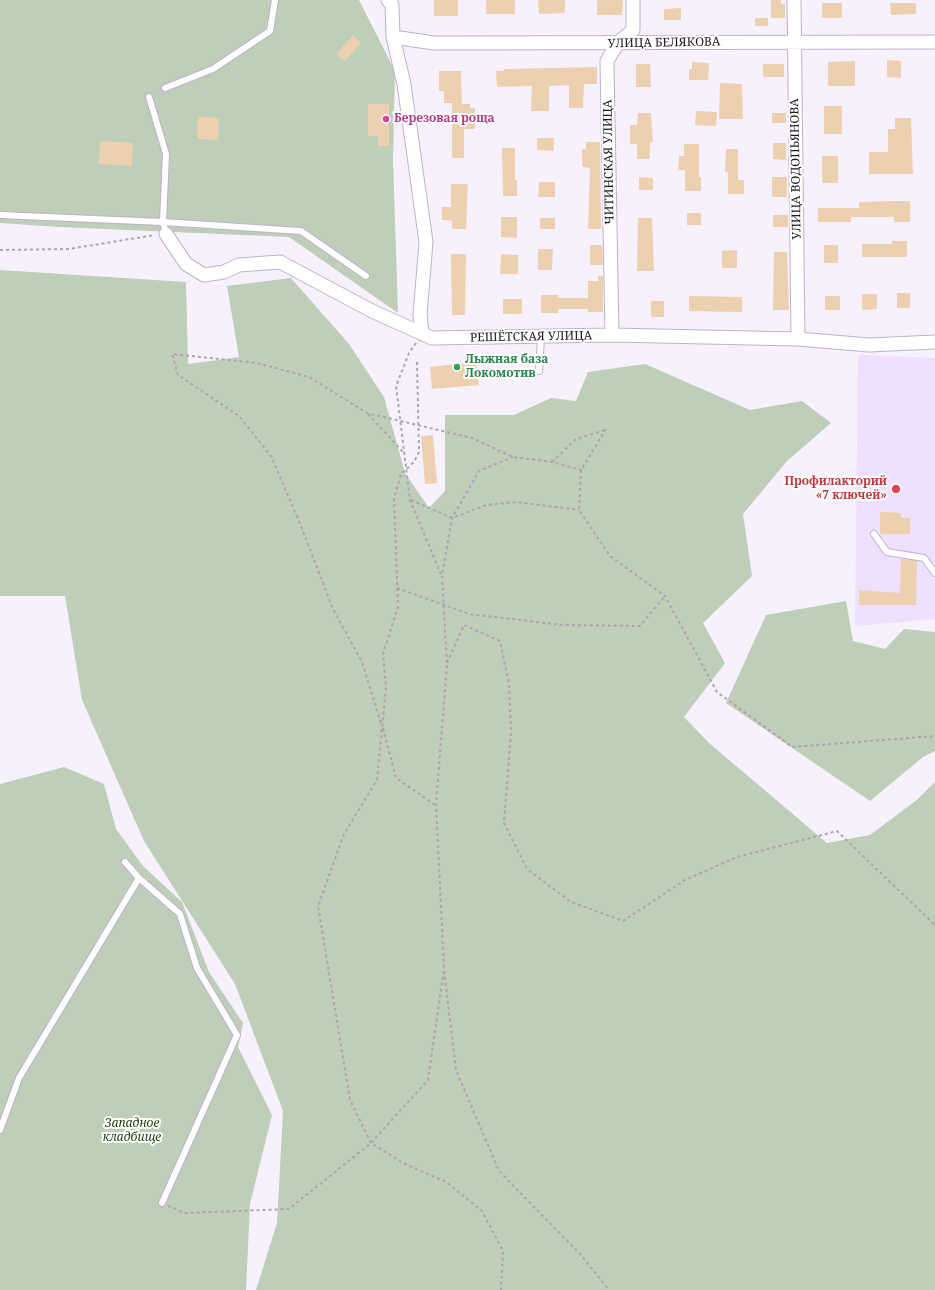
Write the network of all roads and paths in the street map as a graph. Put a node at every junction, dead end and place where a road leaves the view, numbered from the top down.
1 (275, 0) edge
2 (633, 0) edge
3 (794, 0) edge
4 (387, 2) edge
5 (393, 37) junction
6 (794, 41) junction
7 (935, 42) edge
8 (617, 44) junction
9 (165, 88) dead end
10 (149, 97) dead end
11 (0, 215) edge
12 (165, 228) junction
13 (0, 250) edge
14 (366, 276) dead end
15 (422, 334) junction
16 (612, 336) junction
17 (541, 338) junction
18 (798, 339) junction
19 (935, 342) edge
20 (417, 362) dead end
21 (539, 371) dead end
22 (368, 413) junction
23 (400, 421) junction
24 (418, 425) junction
25 (404, 452) junction
26 (513, 457) junction
27 (552, 462) junction
28 (406, 470) junction
29 (581, 470) junction
30 (410, 500) junction
31 (579, 510) junction
32 (452, 518) junction
33 (874, 534) dead end
34 (935, 573) edge
35 (442, 577) junction
36 (397, 588) junction
37 (665, 596) junction
38 (444, 604) junction
39 (447, 664) junction
40 (382, 725) junction
41 (935, 736) edge
42 (436, 805) junction
43 (125, 862) dead end
44 (139, 878) junction
45 (935, 925) edge
46 (444, 968) junction
47 (0, 1130) edge
48 (371, 1142) junction
49 (162, 1203) joint
50 (501, 1290) edge
51 (609, 1290) edge

1 - 9 lane
2 - 8 street, ЧИТИНСКАЯ УЛИЦА
3 - 6 street, УЛИЦА ВОДОПЬЯНОВА
4 - 5 street
5 - 8 street, УЛИЦА БЕЛЯКОВА
5 - 15 street
6 - 7 street, УЛИЦА БЕЛЯКОВА
6 - 8 street, УЛИЦА БЕЛЯКОВА
6 - 18 street, УЛИЦА ВОДОПЬЯНОВА
8 - 16 street, ЧИТИНСКАЯ УЛИЦА
10 - 12 lane
11 - 12 lane
12 - 13 path
12 - 14 lane
12 - 15 street, РЕШЁТСКАЯ УЛИЦА
15 - 17 street, РЕШЁТСКАЯ УЛИЦА
15 - 23 path
16 - 17 street, РЕШЁТСКАЯ УЛИЦА
16 - 18 street, РЕШЁТСКАЯ УЛИЦА
17 - 21 lane
18 - 19 street, РЕШЁТСКАЯ УЛИЦА
20 - 24 path
22 - 23 path
22 - 25 path
22 - 40 path
23 - 24 path
23 - 25 path
24 - 26 path
24 - 28 path
25 - 28 path
26 - 27 path
26 - 32 path
27 - 29 path
27 - 29 path
28 - 30 path
28 - 36 path
29 - 31 path
30 - 32 path
30 - 35 path
31 - 32 path
31 - 37 path
32 - 35 path
33 - 34 lane
35 - 38 path
36 - 38 path
36 - 40 path
37 - 38 path
37 - 41 path
38 - 39 path
39 - 42 path
39 - 45 path
40 - 42 path
40 - 48 path
42 - 46 path
43 - 44 lane
44 - 47 lane
44 - 49 lane
46 - 48 path
46 - 51 path
48 - 49 path
48 - 50 path

